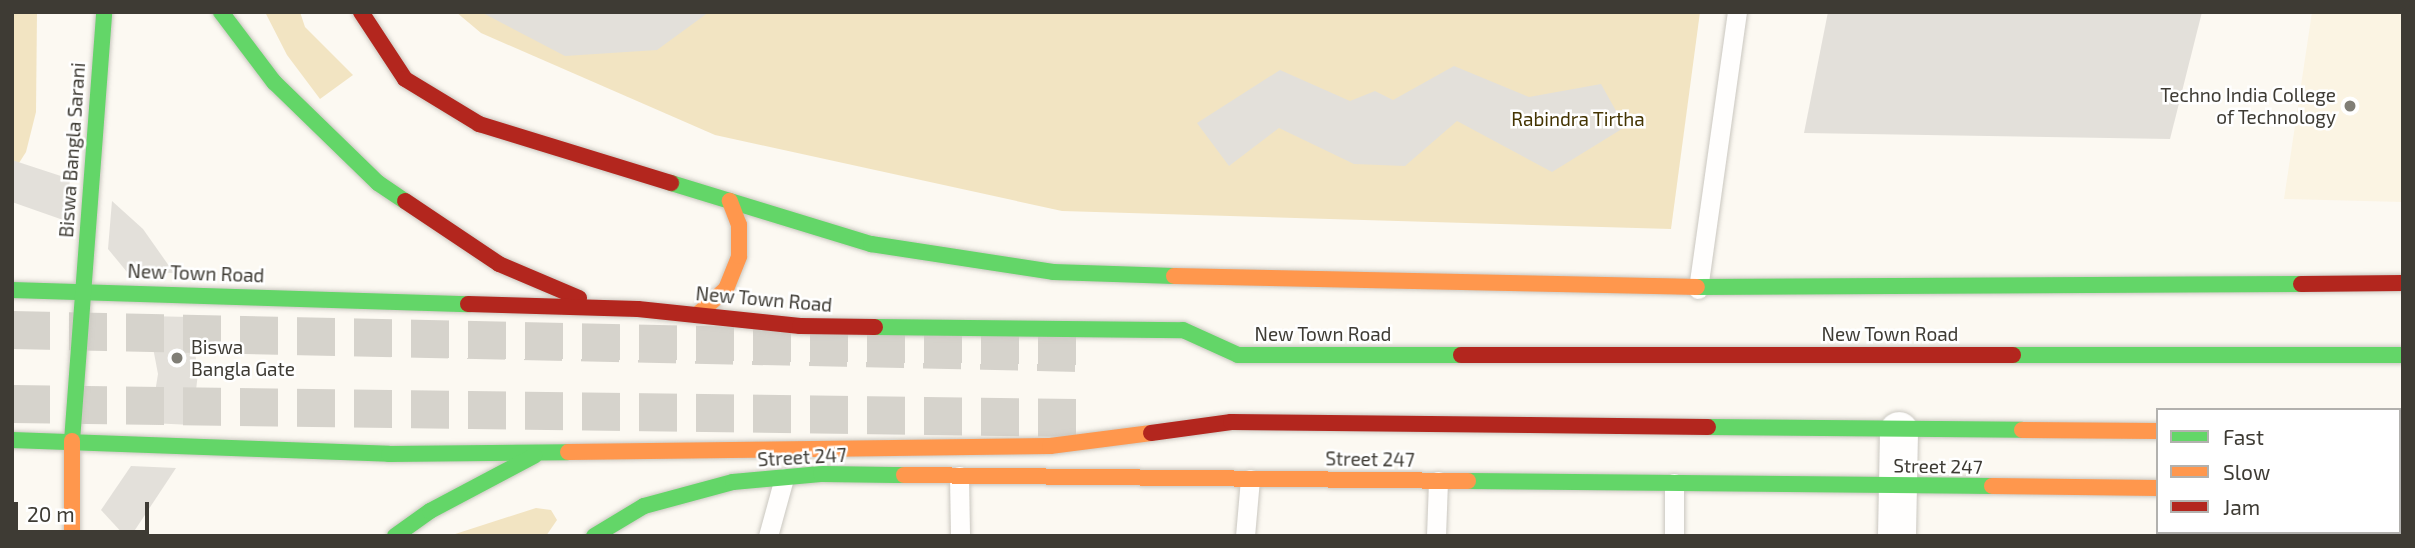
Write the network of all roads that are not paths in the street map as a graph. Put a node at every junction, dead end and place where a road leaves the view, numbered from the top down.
1 (104, 12) edge
2 (220, 12) edge
3 (361, 12) edge
4 (1737, 12) edge
5 (730, 201) junction
6 (2403, 283) edge
7 (1698, 289) junction
8 (12, 290) edge
9 (82, 290) junction
10 (638, 310) junction
11 (698, 315) junction
12 (1198, 355) dead end
13 (1238, 355) junction
14 (2403, 355) edge
15 (1119, 419) dead end
16 (1231, 422) junction
17 (1899, 431) junction
18 (2156, 431) edge
19 (12, 440) edge
20 (72, 441) junction
21 (542, 452) junction
22 (959, 476) junction
23 (784, 478) junction
24 (1250, 479) junction
25 (1438, 481) junction
26 (1674, 482) junction
27 (1900, 486) junction
28 (2156, 488) edge
29 (72, 536) edge
30 (395, 536) edge
31 (594, 536) edge
32 (768, 536) edge
33 (960, 536) edge
34 (1245, 536) edge
35 (1436, 536) edge
36 (1672, 536) edge
37 (1692, 536) edge
38 (1897, 536) edge

1 - 9 main road, Biswa Bangla Sarani
2 - 10 main road
3 - 5 main road
4 - 7 lane
5 - 7 main road
5 - 11 main road
6 - 7 main road
8 - 9 main road, New Town Road
9 - 10 main road, New Town Road
9 - 20 main road, Biswa Bangla Sarani
10 - 11 main road, New Town Road
11 - 13 main road, New Town Road
12 - 13 main road
13 - 14 main road, New Town Road
15 - 16 main road
16 - 17 main road
16 - 21 main road
17 - 18 main road
17 - 27 street
19 - 20 main road
20 - 21 main road
20 - 29 main road, Biswa Bangla Sarani
21 - 30 main road
22 - 23 main road, Street 247
22 - 24 main road, Street 247
22 - 33 lane
23 - 31 main road, Street 247
23 - 32 lane
24 - 25 main road, Street 247
24 - 34 lane
25 - 26 main road, Street 247
25 - 35 lane
26 - 27 main road, Street 247
26 - 36 lane
27 - 28 main road, Street 247
27 - 38 street
36 - 37 lane

